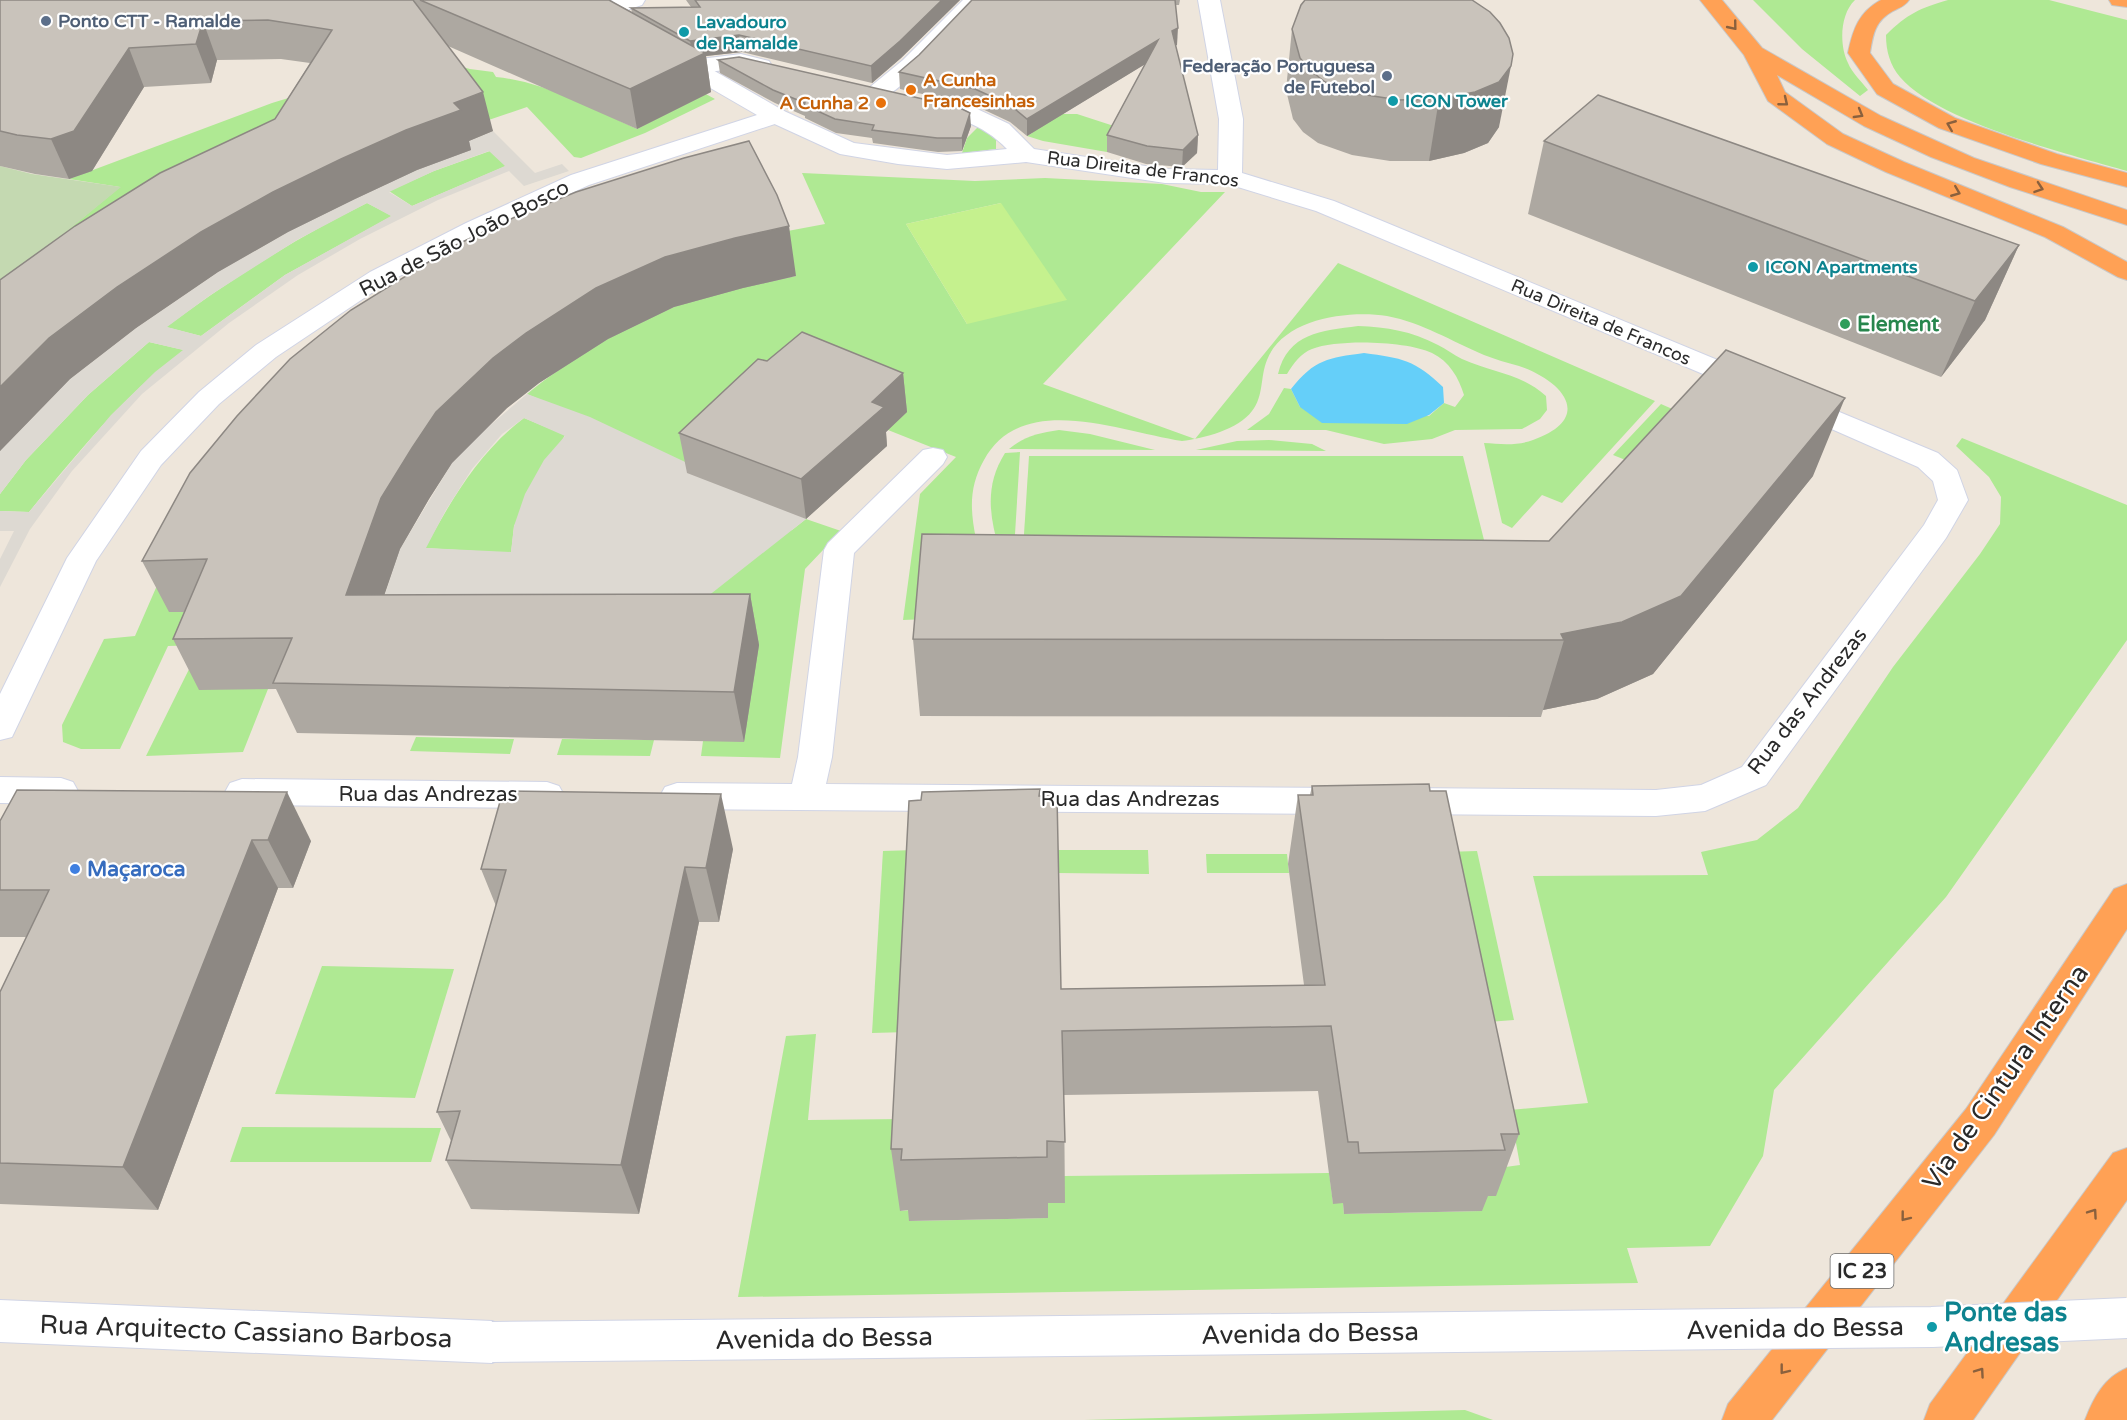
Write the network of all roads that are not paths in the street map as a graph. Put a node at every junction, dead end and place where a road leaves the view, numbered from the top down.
1 (634, 0) edge
2 (975, 0) edge
3 (1209, 0) edge
4 (1711, 0) edge
5 (1898, 0) edge
6 (2120, 0) edge
7 (2127, 1) edge
8 (554, 14) edge
9 (594, 14) junction
10 (616, 27) edge
11 (654, 47) edge
12 (1754, 52) junction
13 (692, 66) junction
14 (787, 72) edge
15 (855, 87) edge
16 (878, 92) junction
17 (776, 116) junction
18 (1026, 155) junction
19 (1230, 177) junction
20 (2127, 180) edge
21 (2127, 218) edge
22 (2127, 272) edge
23 (1892, 443) joint
24 (933, 457) dead end
25 (0, 728) edge
26 (0, 790) edge
27 (93, 791) edge
28 (216, 792) edge
29 (581, 795) edge
30 (652, 795) edge
31 (806, 797) junction
32 (2127, 900) edge
33 (2127, 1166) edge
34 (2127, 1318) edge
35 (0, 1321) edge
36 (492, 1342) joint
37 (2127, 1389) edge
38 (1744, 1420) edge
39 (1946, 1420) edge
40 (2107, 1420) edge

1 - 9 street
2 - 16 street
3 - 19 street
4 -> 12 highway
20 -> 5 highway
6 - 7 highway
8 - 9 street
9 - 10 street
11 - 13 street, Rua Direita de Francos
12 -> 21 highway
12 -> 22 highway
13 - 14 street
13 - 17 street, Rua Direita de Francos
15 - 16 street
16 - 18 street
17 - 18 street, Rua Direita de Francos
17 - 25 street, Rua de São João Bosco
18 - 19 street, Rua Direita de Francos
19 - 23 street, Rua Direita de Francos
23 - 31 street, Rua das Andrezas
24 - 31 street
26 - 27 street
28 - 29 street, Rua das Andrezas
30 - 31 street, Rua das Andrezas
32 -> 38 highway, Via de Cintura Interna / IC 23
39 -> 33 highway
34 - 36 street, Avenida do Bessa, bridge
35 - 36 street, Rua Arquitecto Cassiano Barbosa
37 - 40 highway

